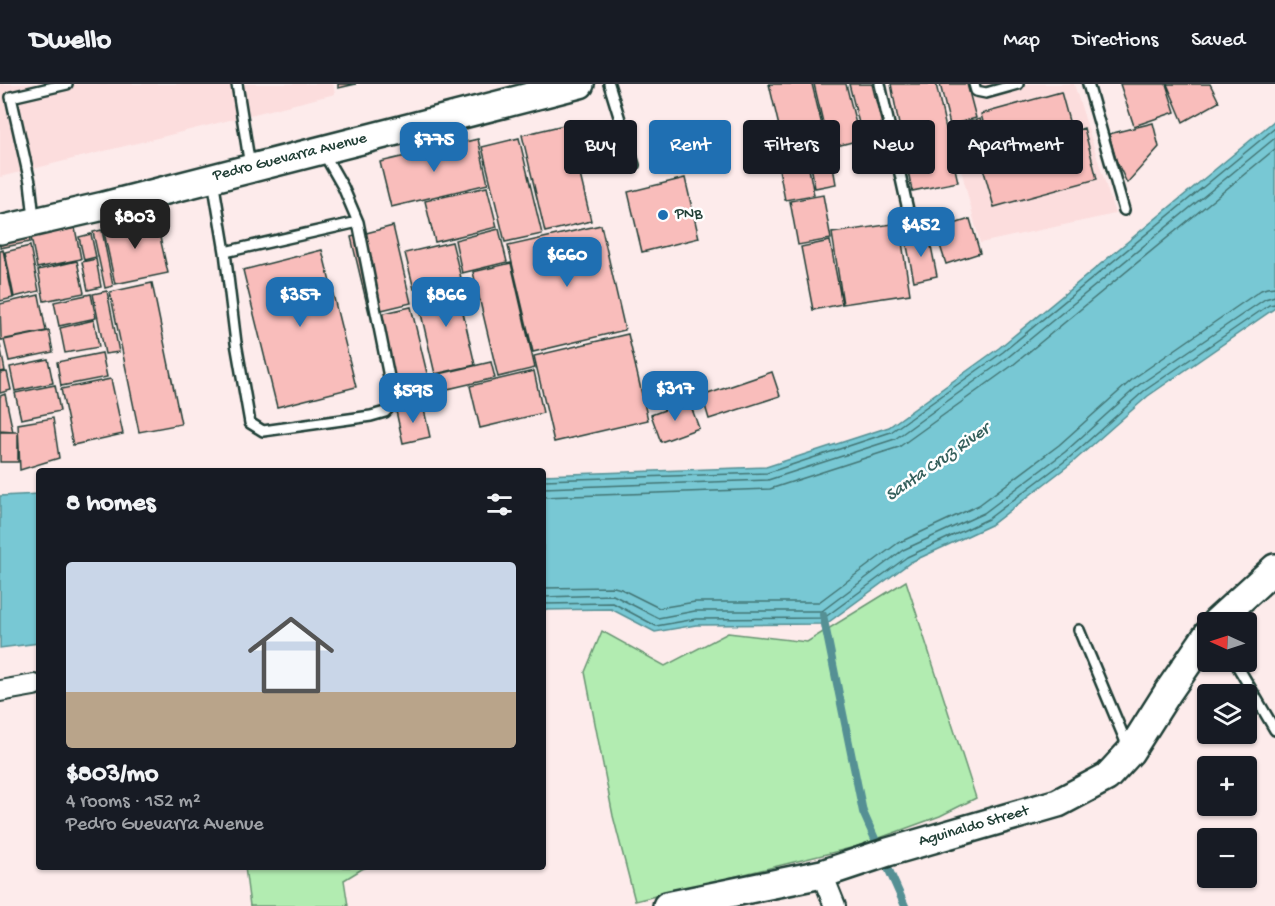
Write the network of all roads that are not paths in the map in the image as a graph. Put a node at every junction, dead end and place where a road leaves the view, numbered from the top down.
1 (67, 84) edge
2 (237, 84) edge
3 (580, 84) edge
4 (609, 84) edge
5 (880, 84) edge
6 (974, 84) edge
7 (1018, 84) edge
8 (1088, 84) edge
9 (620, 120) edge
10 (321, 150) junction
11 (250, 168) junction
12 (213, 177) junction
13 (908, 210) dead end
14 (1124, 210) dead end
15 (34, 222) junction
16 (358, 222) junction
17 (0, 230) edge
18 (225, 252) junction
19 (1275, 568) edge
20 (1228, 612) edge
21 (1079, 630) dead end
22 (1197, 650) edge
23 (1241, 672) edge
24 (34, 685) dead end
25 (0, 691) edge
26 (1275, 730) edge
27 (1130, 752) junction
28 (822, 874) junction
29 (666, 906) edge
30 (835, 906) edge

1 - 15 lane
2 - 11 lane
3 - 10 street, Pedro Guevarra Avenue
4 - 9 lane
5 - 13 lane
6 - 7 lane
8 - 14 lane
10 - 11 street, Pedro Guevarra Avenue
10 - 16 lane
11 - 12 street, Pedro Guevarra Avenue
12 - 15 street, Pedro Guevarra Avenue
12 - 18 lane
15 - 17 street, Pedro Guevarra Avenue
16 - 18 lane
16 - 18 lane
19 - 20 street, Aguinaldo Street
21 - 27 lane
22 - 27 street, Aguinaldo Street
23 - 26 lane
24 - 25 street
27 - 28 street, Aguinaldo Street
28 - 29 street, Aguinaldo Street
28 - 30 street

